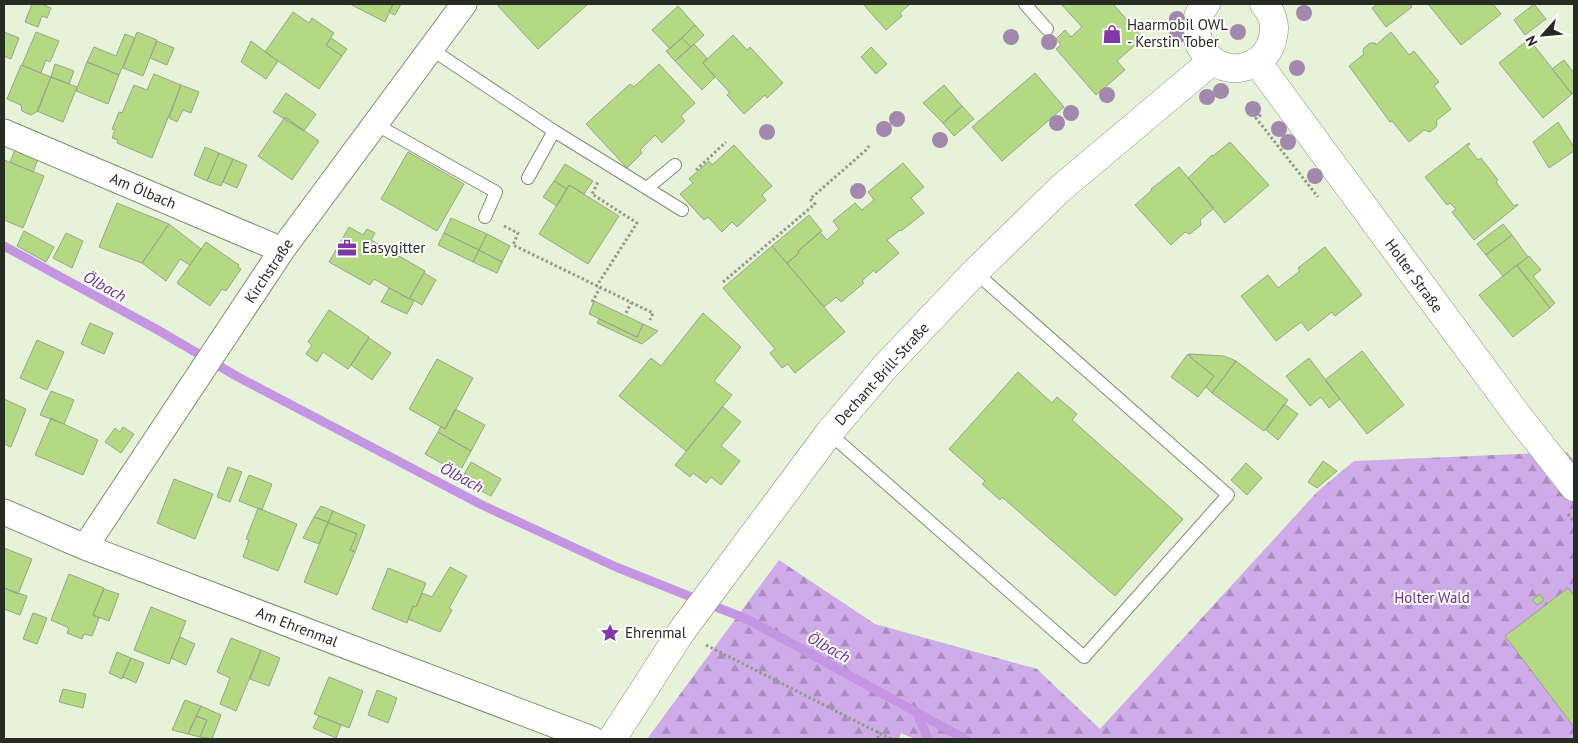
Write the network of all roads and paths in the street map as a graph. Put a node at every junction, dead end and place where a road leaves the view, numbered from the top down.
1 (464, 4) edge
2 (1025, 4) edge
3 (1206, 4) edge
4 (1269, 5) edge
5 (1047, 28) dead end
6 (431, 49) junction
7 (1212, 61) junction
8 (1256, 62) junction
9 (375, 124) junction
10 (554, 131) junction
11 (4, 132) edge
12 (869, 146) dead end
13 (607, 164) junction
14 (675, 165) dead end
15 (528, 178) dead end
16 (647, 188) junction
17 (682, 210) dead end
18 (485, 217) joint
19 (282, 250) junction
20 (975, 272) junction
21 (723, 282) dead end
22 (598, 288) junction
23 (592, 302) dead end
24 (631, 303) junction
25 (626, 313) dead end
26 (650, 320) dead end
27 (829, 433) junction
28 (1574, 487) edge
29 (4, 512) edge
30 (85, 547) junction
31 (686, 624) junction
32 (878, 731) junction
33 (592, 739) edge
34 (612, 739) edge
35 (878, 739) edge
36 (891, 739) edge

1 - 6 street, Kirchstraße
2 - 5 lane
3 - 7 street
4 - 8 street
6 - 9 street, Kirchstraße
6 - 10 lane
7 - 8 street
7 - 20 street, Dechant-Brill-Straße
8 - 28 street, Holter Straße
9 - 18 lane
9 - 19 street, Kirchstraße
10 - 13 lane
10 - 15 lane
11 - 19 street, Am Ölbach
12 - 21 path
13 - 16 lane
13 - 22 path
14 - 16 lane
16 - 17 lane
18 - 22 path
19 - 30 street, Kirchstraße
20 - 27 street, Dechant-Brill-Straße
20 - 27 lane
22 - 23 path
22 - 24 path
24 - 25 path
24 - 26 path
27 - 31 street, Dechant-Brill-Straße
29 - 30 street, Am Ehrenmal
30 - 33 street, Am Ehrenmal
31 - 32 path
31 - 34 street, Dechant-Brill-Straße
32 - 35 path
32 - 36 path

